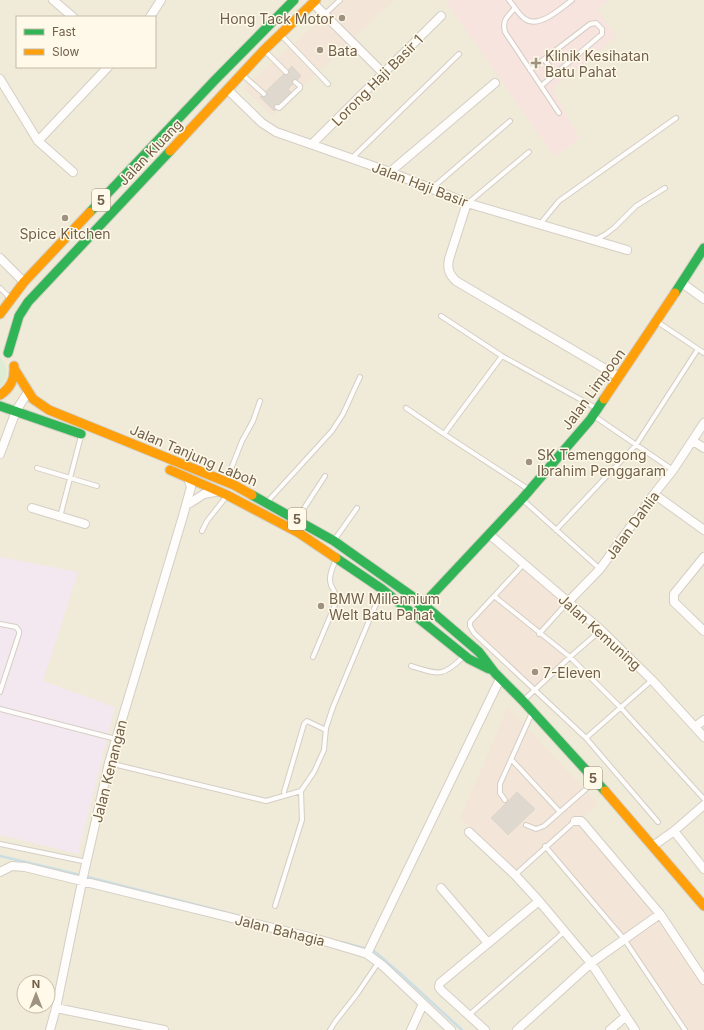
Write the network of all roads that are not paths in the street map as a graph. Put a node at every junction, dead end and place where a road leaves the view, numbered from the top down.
1 (53, 0) edge
2 (161, 0) edge
3 (294, 0) edge
4 (340, 0) edge
5 (509, 0) edge
6 (572, 0) edge
7 (314, 1) edge
8 (515, 8) junction
9 (325, 14) junction
10 (71, 16) edge
11 (151, 16) edge
12 (441, 16) dead end
13 (280, 34) junction
14 (264, 50) junction
15 (459, 54) dead end
16 (544, 59) junction
17 (107, 68) edge
18 (530, 70) junction
19 (286, 72) dead end
20 (383, 73) junction
21 (242, 74) junction
22 (555, 74) junction
23 (0, 79) edge
24 (295, 82) dead end
25 (495, 83) dead end
26 (328, 84) dead end
27 (541, 86) junction
28 (228, 90) junction
29 (264, 94) dead end
30 (277, 107) dead end
31 (559, 113) dead end
32 (179, 118) junction
33 (676, 118) dead end
34 (510, 121) dead end
35 (38, 141) junction
36 (312, 144) junction
37 (529, 152) dead end
38 (352, 158) junction
39 (73, 172) dead end
40 (390, 172) junction
41 (665, 188) dead end
42 (431, 189) junction
43 (467, 203) junction
44 (540, 224) junction
45 (594, 240) junction
46 (704, 248) edge
47 (627, 250) dead end
48 (0, 258) edge
49 (24, 282) junction
50 (682, 283) junction
51 (0, 288) edge
52 (11, 299) junction
53 (704, 299) edge
54 (0, 314) edge
55 (441, 316) dead end
56 (657, 322) junction
57 (0, 346) edge
58 (698, 349) junction
59 (8, 353) junction
60 (704, 353) edge
61 (502, 356) junction
62 (15, 370) junction
63 (360, 377) dead end
64 (620, 377) junction
65 (28, 392) junction
66 (0, 395) edge
67 (260, 401) dead end
68 (406, 408) dead end
69 (2, 409) edge
70 (16, 412) junction
71 (596, 412) junction
72 (704, 424) edge
73 (81, 434) junction
74 (444, 434) junction
75 (693, 441) junction
76 (636, 445) junction
77 (118, 448) dead end
78 (704, 448) edge
79 (0, 454) edge
80 (160, 466) dead end
81 (37, 468) dead end
82 (673, 470) junction
83 (204, 473) junction
84 (325, 476) dead end
85 (188, 477) junction
86 (70, 478) junction
87 (226, 482) junction
88 (199, 483) junction
89 (97, 486) dead end
90 (530, 490) junction
91 (224, 494) junction
92 (654, 494) junction
93 (522, 499) junction
94 (190, 503) junction
95 (266, 503) junction
96 (32, 508) dead end
97 (357, 508) dead end
98 (183, 516) junction
99 (60, 517) junction
100 (297, 519) junction
101 (85, 524) dead end
102 (556, 530) junction
103 (704, 530) edge
104 (202, 531) dead end
105 (489, 534) junction
106 (334, 541) junction
107 (704, 556) edge
108 (337, 558) junction
109 (523, 565) junction
110 (600, 569) junction
111 (382, 589) junction
112 (494, 596) junction
113 (567, 603) junction
114 (424, 604) junction
115 (414, 613) junction
116 (0, 624) edge
117 (601, 630) junction
118 (704, 631) edge
119 (539, 634) junction
120 (464, 655) junction
121 (313, 657) dead end
122 (570, 657) junction
123 (411, 666) dead end
124 (498, 676) junction
125 (652, 680) junction
126 (1, 684) edge
127 (536, 690) junction
128 (0, 692) edge
129 (524, 701) junction
130 (621, 708) junction
131 (0, 709) edge
132 (533, 712) junction
133 (704, 720) edge
134 (695, 727) junction
135 (326, 730) junction
136 (704, 737) edge
137 (586, 738) junction
138 (116, 739) junction
139 (511, 759) junction
140 (109, 763) junction
141 (596, 781) junction
142 (301, 791) junction
143 (284, 792) dead end
144 (704, 799) edge
145 (505, 800) dead end
146 (704, 805) edge
147 (560, 812) junction
148 (574, 821) joint
149 (658, 822) dead end
150 (526, 825) dead end
151 (674, 831) junction
152 (470, 832) dead end
153 (0, 844) edge
154 (545, 846) junction
155 (654, 846) junction
156 (86, 865) junction
157 (704, 869) edge
158 (0, 872) edge
159 (515, 874) junction
160 (83, 880) junction
161 (441, 888) dead end
162 (539, 901) junction
163 (275, 906) dead end
164 (704, 906) edge
165 (660, 914) junction
166 (564, 932) junction
167 (624, 940) junction
168 (488, 943) junction
169 (368, 952) junction
170 (378, 963) junction
171 (591, 963) junction
172 (704, 980) edge
173 (423, 1004) junction
174 (56, 1008) joint
175 (54, 1014) edge
176 (469, 1015) junction
177 (626, 1016) junction
178 (50, 1030) edge
179 (164, 1030) edge
180 (330, 1030) edge
181 (411, 1030) edge
182 (451, 1030) edge
183 (484, 1030) edge
184 (517, 1030) edge
185 (610, 1030) edge
186 (635, 1030) edge
187 (685, 1030) edge

1 - 10 street
2 - 11 street
3 - 32 main road, Jalan Kluang / 5
4 - 9 lane
5 - 8 lane
6 - 8 lane
7 - 9 street
7 - 13 main road, Jalan Kluang / 5
8 - 18 lane
9 - 20 street
12 - 20 street, Lorong Haji Basir 1
13 - 14 main road, Jalan Kluang / 5
13 - 26 lane
14 - 19 lane
14 - 21 main road, Jalan Kluang / 5
15 - 38 lane
16 - 18 lane
16 - 22 lane
16 - 22 lane
17 - 35 street
18 - 27 lane
20 - 36 street, Lorong Haji Basir 1
21 - 28 main road, Jalan Kluang / 5
21 - 29 lane
22 - 27 lane
23 - 35 street
24 - 30 lane
25 - 40 street
27 - 31 lane
28 - 32 main road
28 - 36 street, Jalan Haji Basir
28 - 59 main road, Jalan Kluang / 5
32 - 49 main road, Jalan Kluang / 5
33 - 44 lane
34 - 42 lane
35 - 39 street
36 - 38 street, Jalan Haji Basir
37 - 43 lane
38 - 40 street, Jalan Haji Basir
40 - 42 street, Jalan Haji Basir
41 - 45 lane
42 - 43 street, Jalan Haji Basir
43 - 44 street, Jalan Haji Basir
43 - 64 street
44 - 45 street, Jalan Haji Basir
45 - 47 street, Jalan Haji Basir
46 - 50 main road, Jalan Limpoon
48 - 49 street
49 - 52 main road, Jalan Kluang / 5
50 - 53 street
50 - 56 main road, Jalan Limpoon
51 - 52 lane
52 - 54 main road, Jalan Kluang / 5
55 - 61 lane
56 - 58 lane
56 - 64 main road, Jalan Limpoon
57 - 59 main road, 5
58 - 60 lane
58 - 76 lane
59 - 62 main road, 5
61 - 71 lane
61 - 74 lane
62 - 65 main road, Jalan Tanjung Laboh / 5
62 - 66 main road
63 - 95 lane
64 - 71 main road, Jalan Limpoon
65 - 70 street
65 - 83 main road, Jalan Tanjung Laboh / 5
67 - 87 lane
68 - 74 lane
69 - 70 main road, Jalan Tanjung Laboh
70 - 73 main road, Jalan Tanjung Laboh
70 - 79 street
71 - 76 lane
71 - 90 main road, Jalan Limpoon
72 - 75 street, Jalan Dahlia
73 - 77 main road, Jalan Tanjung Laboh
73 - 86 lane
74 - 90 lane
75 - 78 street
75 - 82 street, Jalan Dahlia
76 - 82 lane
76 - 102 lane
80 - 85 main road, Jalan Tanjung Laboh / 5
81 - 86 lane
82 - 92 street, Jalan Dahlia
83 - 87 main road, Jalan Tanjung Laboh / 5
83 - 88 street, Jalan Kenangan
84 - 100 lane
85 - 88 main road, Jalan Tanjung Laboh / 5
85 - 98 street, Jalan Kenangan
86 - 89 lane
86 - 99 lane
87 - 95 main road, Jalan Tanjung Laboh / 5
88 - 91 main road, Jalan Tanjung Laboh / 5
88 - 94 street, Jalan Kenangan
90 - 93 main road, Jalan Limpoon
91 - 94 street
91 - 104 lane
91 - 108 main road, Jalan Tanjung Laboh / 5
92 - 103 street
92 - 110 street, Jalan Dahlia
93 - 102 lane
93 - 105 main road, Jalan Limpoon
94 - 98 street, Jalan Kenangan
95 - 100 main road, Jalan Tanjung Laboh / 5
96 - 99 street
97 - 106 lane
98 - 138 street, Jalan Kenangan
99 - 101 street
100 - 106 main road, Jalan Tanjung Laboh / 5
102 - 110 lane
105 - 109 street, Jalan Kemuning
105 - 114 main road, Jalan Limpoon
106 - 114 main road, Jalan Tanjung Laboh / 5
107 - 118 street
108 - 111 main road, Jalan Tanjung Laboh / 5
108 - 121 lane
109 - 112 lane
109 - 113 street, Jalan Kemuning
110 - 113 street, Jalan Dahlia
111 - 115 main road, Jalan Tanjung Laboh / 5
111 - 135 lane
112 - 119 lane
112 - 127 lane
113 - 117 street, Jalan Kemuning
113 - 119 lane
114 - 115 main road, Jalan Limpoon
114 - 124 main road, Jalan Tanjung Laboh / 5
115 - 120 main road, Jalan Tanjung Laboh / 5
116 - 126 lane
117 - 122 lane
117 - 125 street, Jalan Kemuning
119 - 122 lane
120 - 123 lane
120 - 124 main road, Jalan Tanjung Laboh / 5
122 - 127 lane
122 - 130 lane
124 - 129 main road, Jalan Tanjung Laboh / 5
124 - 169 street
125 - 130 lane
125 - 134 street, Jalan Kemuning
126 - 128 lane
127 - 129 lane
127 - 137 lane
129 - 132 main road, Jalan Tanjung Laboh / 5
130 - 137 lane
130 - 144 lane
131 - 138 lane
132 - 139 lane
132 - 141 main road, Jalan Tanjung Laboh / 5
133 - 134 street
134 - 136 street, Jalan Kemuning
135 - 142 lane
135 - 143 lane
137 - 149 lane
138 - 140 street, Jalan Kenangan
139 - 145 lane
139 - 147 lane
140 - 142 lane
140 - 156 street, Jalan Kenangan
141 - 147 lane
141 - 155 main road, Jalan Tanjung Laboh / 5
142 - 163 lane
146 - 151 street
147 - 150 lane
148 - 154 lane
148 - 165 street
151 - 155 street
151 - 157 street
152 - 159 street
153 - 156 lane
154 - 159 lane
154 - 167 lane
155 - 164 main road, Jalan Tanjung Laboh / 5
156 - 160 street, Jalan Kenangan
158 - 160 street, Jalan Bahagia
159 - 162 street
160 - 169 street, Jalan Bahagia
160 - 174 street, Jalan Kenangan
161 - 168 street
162 - 166 street
162 - 168 street
165 - 167 street
165 - 172 street
166 - 171 street
166 - 176 lane
167 - 171 street
167 - 187 lane
168 - 176 street
169 - 170 street, Jalan Bahagia
170 - 173 street, Jalan Bahagia
170 - 180 lane
171 - 177 street
171 - 184 street
173 - 181 street
173 - 182 street, Jalan Bahagia
174 - 179 street
175 - 178 street, Jalan Kenangan
176 - 183 street
177 - 185 street
177 - 186 street

